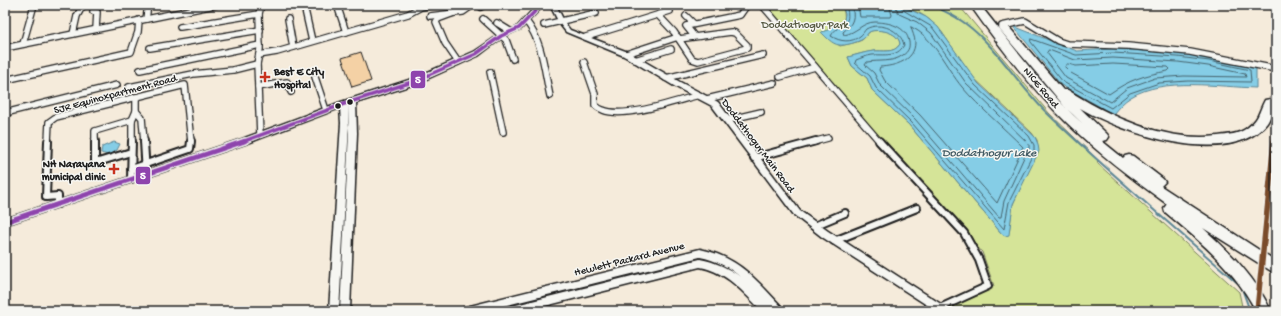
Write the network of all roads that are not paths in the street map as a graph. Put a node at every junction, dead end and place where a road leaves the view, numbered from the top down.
1 (34, 5) edge
2 (37, 5) edge
3 (83, 5) edge
4 (94, 5) edge
5 (148, 5) edge
6 (215, 5) edge
7 (261, 5) edge
8 (317, 5) edge
9 (337, 5) edge
10 (430, 5) edge
11 (473, 5) edge
12 (541, 5) edge
13 (553, 5) edge
14 (747, 5) edge
15 (762, 5) edge
16 (975, 5) edge
17 (984, 5) edge
18 (1276, 5) edge
19 (307, 7) edge
20 (453, 7) dead end
21 (670, 11) dead end
22 (1276, 12) edge
23 (453, 13) junction
24 (596, 13) dead end
25 (259, 14) junction
26 (658, 15) junction
27 (430, 16) dead end
28 (686, 16) dead end
29 (146, 18) junction
30 (288, 19) dead end
31 (483, 19) dead end
32 (139, 20) junction
33 (561, 21) junction
34 (526, 22) junction
35 (497, 23) dead end
36 (694, 24) junction
37 (544, 25) dead end
38 (1002, 26) junction
39 (180, 27) dead end
40 (96, 29) junction
41 (260, 30) junction
42 (510, 31) junction
43 (346, 32) junction
44 (73, 34) junction
45 (501, 36) junction
46 (694, 36) junction
47 (586, 37) junction
48 (678, 38) junction
49 (312, 41) junction
50 (25, 43) junction
51 (260, 45) junction
52 (293, 47) junction
53 (5, 48) edge
54 (150, 48) dead end
55 (671, 49) dead end
56 (626, 54) junction
57 (259, 55) junction
58 (763, 55) dead end
59 (513, 59) dead end
60 (635, 60) junction
61 (458, 62) junction
62 (584, 62) dead end
63 (258, 64) junction
64 (815, 67) junction
65 (1276, 69) edge
66 (140, 70) dead end
67 (490, 72) dead end
68 (780, 76) dead end
69 (315, 78) dead end
70 (666, 78) junction
71 (5, 80) edge
72 (1049, 82) junction
73 (774, 83) dead end
74 (117, 85) dead end
75 (129, 87) dead end
76 (258, 87) junction
77 (291, 92) dead end
78 (699, 95) junction
79 (550, 96) dead end
80 (136, 97) junction
81 (707, 99) junction
82 (348, 103) junction
83 (1272, 103) edge
84 (326, 110) junction
85 (136, 111) junction
86 (761, 112) dead end
87 (5, 114) edge
88 (132, 120) junction
89 (727, 120) junction
90 (503, 132) dead end
91 (260, 135) junction
92 (144, 138) junction
93 (828, 138) dead end
94 (131, 142) junction
95 (131, 152) junction
96 (754, 158) junction
97 (1117, 160) junction
98 (146, 164) junction
99 (131, 169) junction
100 (146, 174) junction
101 (131, 179) junction
102 (58, 204) junction
103 (917, 208) dead end
104 (845, 213) dead end
105 (5, 222) edge
106 (814, 226) junction
107 (834, 241) junction
108 (1258, 253) junction
109 (700, 258) junction
110 (1276, 261) edge
111 (1276, 268) edge
112 (942, 310) edge
113 (334, 311) edge
114 (345, 311) edge
115 (466, 311) edge
116 (508, 311) edge
117 (768, 311) edge
118 (780, 311) edge
119 (1264, 311) edge

1 - 50 street
2 - 50 street
3 - 44 street
4 - 40 street
5 - 29 street
6 - 29 street
7 - 25 street
8 - 19 street
9 - 43 street
10 - 43 street
11 - 23 street
12 - 34 street
13 - 33 street, Doddathogur Main Road
14 - 36 street
15 - 64 street
16 - 97 highway, NICE Road
17 - 38 highway, NICE Road
18 - 22 street
19 - 49 street
20 - 23 street
21 - 26 street
23 - 27 street
23 - 61 street
24 - 33 street
25 - 39 street
25 - 41 street
26 - 47 street
26 - 48 street
28 - 36 street
29 - 32 street
30 - 52 street
31 - 45 street
32 - 40 street
32 - 71 street
33 - 37 street
33 - 47 street, Doddathogur Main Road
34 - 42 street
34 - 79 street
35 - 42 street
36 - 46 street
38 - 65 street
38 - 72 highway, NICE Road
40 - 44 street
41 - 51 street
41 - 54 street
42 - 45 street
43 - 49 street
44 - 50 street
45 - 59 street
45 - 61 street
46 - 48 street
46 - 48 street
47 - 56 street, Doddathogur Main Road
48 - 56 street
49 - 52 street
50 - 53 street
51 - 57 street
51 - 66 street
52 - 57 street
55 - 60 street
56 - 60 street, Doddathogur Main Road
57 - 63 street
58 - 70 street
60 - 70 street, Doddathogur Main Road
61 - 82 street
62 - 78 street
63 - 75 street
63 - 76 street
64 - 68 street
64 - 112 street
67 - 90 street
69 - 84 street
70 - 78 street, Doddathogur Main Road
72 - 83 highway
72 - 108 highway
73 - 81 street
74 - 87 street
76 - 77 street
76 - 91 street
78 - 81 street, Doddathogur Main Road
80 - 85 street
80 - 98 street, SJR Equinoxpartment Road
80 - 102 street, SJR Equinoxpartment Road
81 - 89 street, Doddathogur Main Road
82 - 84 street
82 - 113 street
82 - 114 street
84 - 91 street
85 - 88 street
85 - 92 street
86 - 89 street
88 - 94 street
88 - 95 street
89 - 96 street, Doddathogur Main Road
91 - 100 street
92 - 94 street
92 - 98 street
93 - 96 street
94 - 95 street
95 - 99 street
96 - 106 street, Doddathogur Main Road
97 - 108 highway
97 - 119 highway
98 - 99 street
98 - 100 street
99 - 101 street
100 - 101 street
101 - 102 street
102 - 105 street
103 - 107 street
104 - 106 street
106 - 107 street, Doddathogur Main Road
107 - 112 street, Doddathogur Main Road
108 - 110 highway
108 - 111 highway
109 - 115 street, Hewlett Packard Avenue
109 - 116 street, Hewlett Packard Avenue
109 - 117 street, Hewlett Packard Avenue
109 - 118 street, Hewlett Packard Avenue

